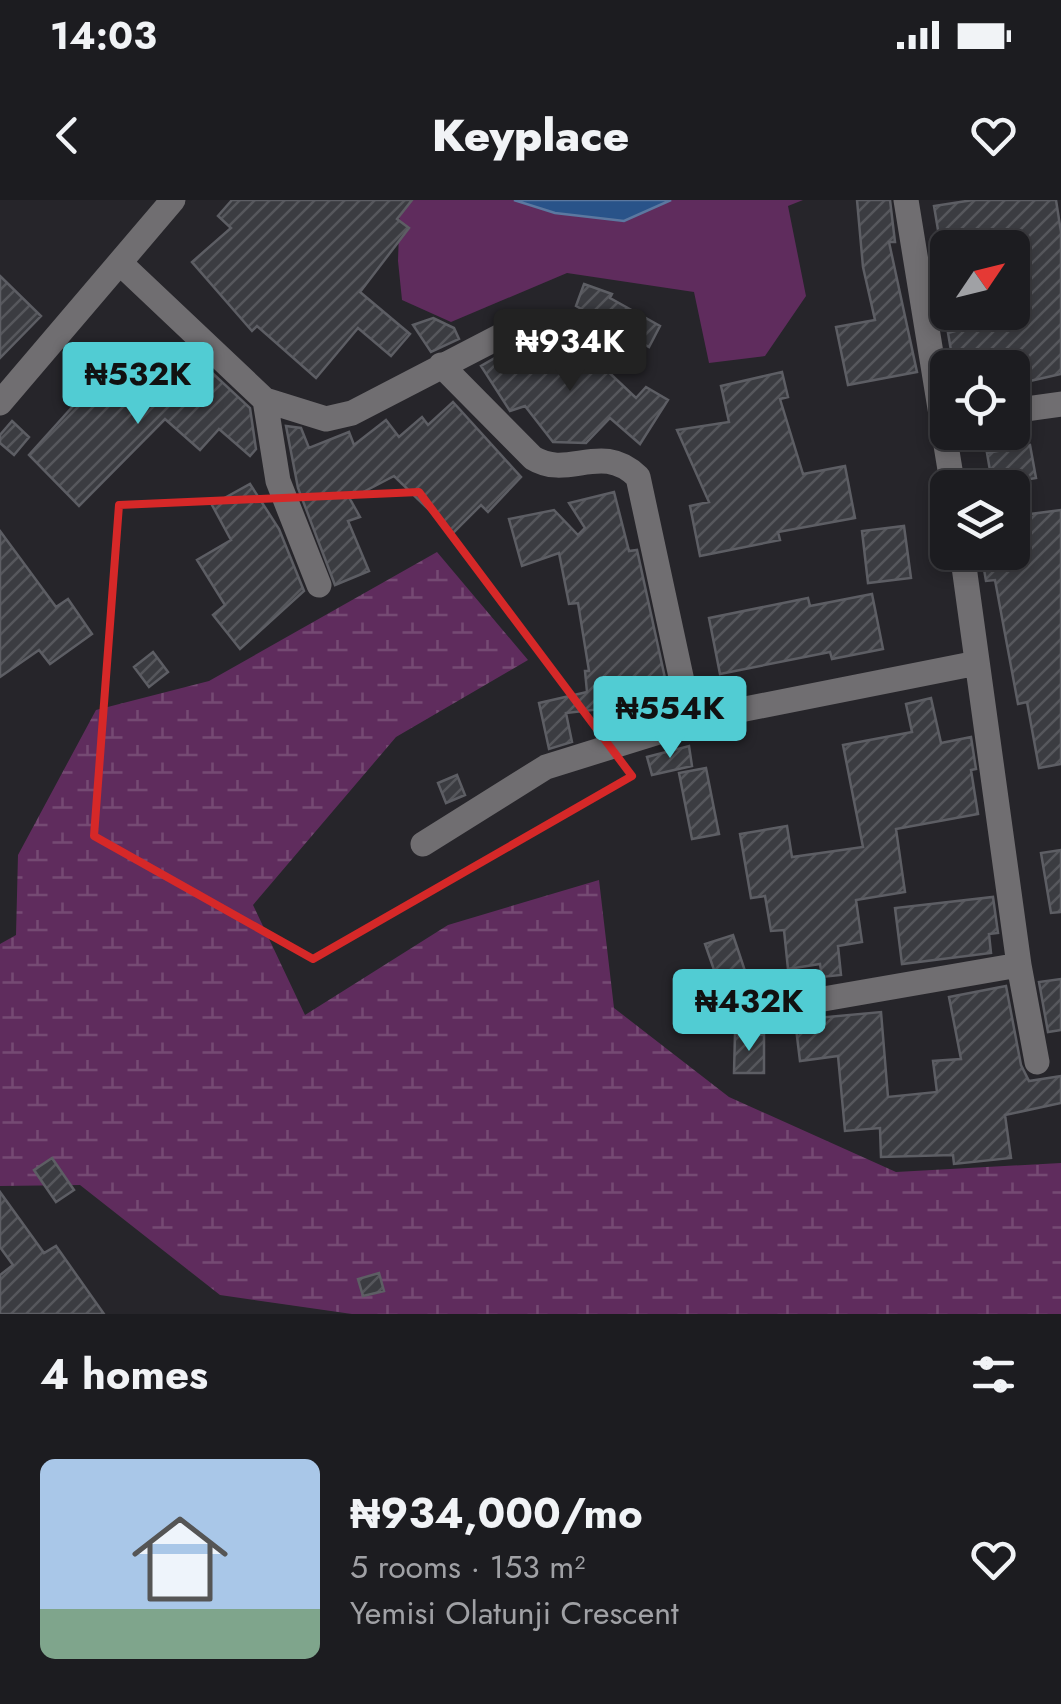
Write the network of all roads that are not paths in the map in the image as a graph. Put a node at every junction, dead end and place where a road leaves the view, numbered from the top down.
1 (173, 200) edge
2 (906, 200) edge
3 (120, 263) junction
4 (520, 326) dead end
5 (933, 350) edge
6 (441, 365) junction
7 (264, 400) junction
8 (0, 403) edge
9 (1061, 404) edge
10 (1030, 408) edge
11 (964, 570) edge
12 (320, 585) dead end
13 (976, 663) junction
14 (691, 723) junction
15 (423, 844) dead end
16 (1018, 965) junction
17 (783, 1006) dead end
18 (1038, 1062) dead end

1 - 3 street
2 - 5 street
3 - 7 street
3 - 8 street
4 - 6 street
6 - 7 street
6 - 14 street
7 - 12 street
9 - 10 street
11 - 13 street
13 - 14 street
13 - 16 street
14 - 15 street
16 - 17 street
16 - 18 street

